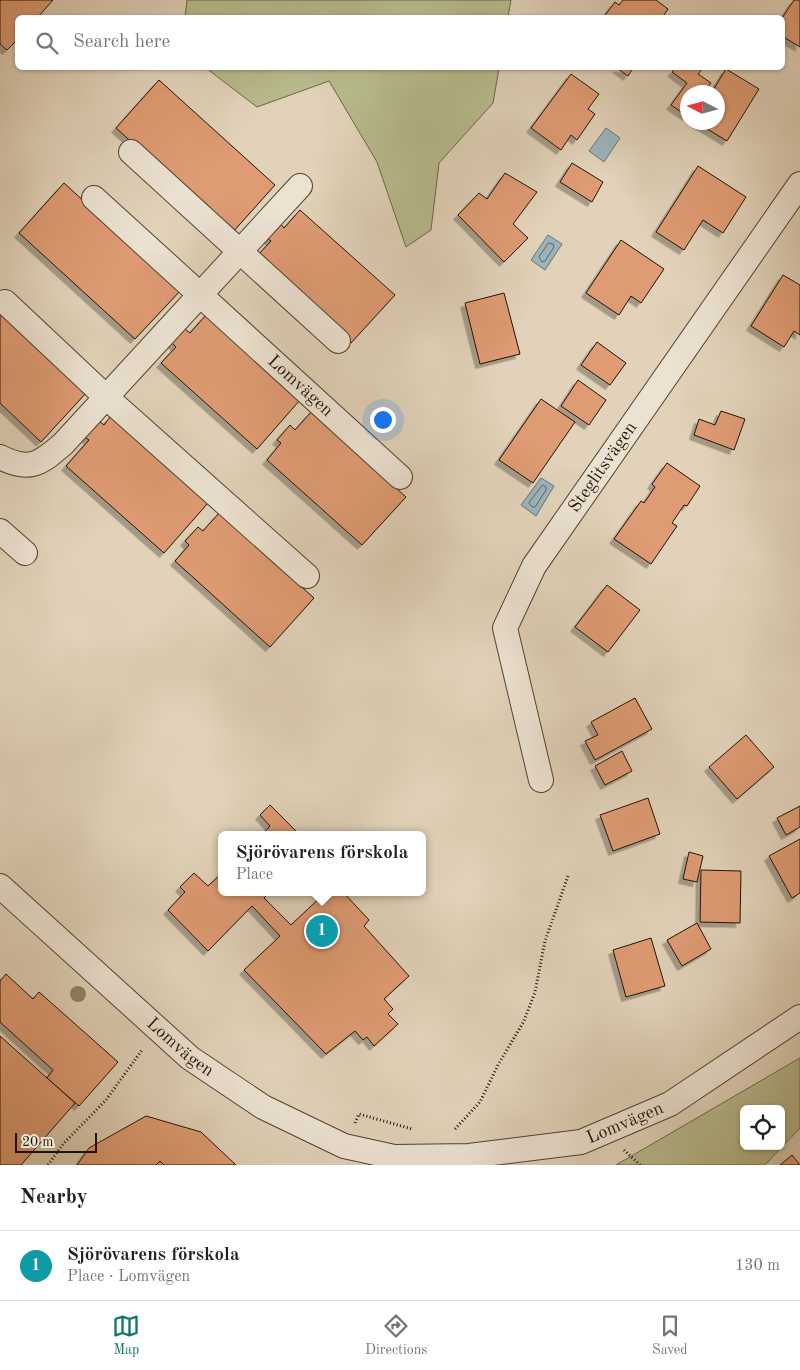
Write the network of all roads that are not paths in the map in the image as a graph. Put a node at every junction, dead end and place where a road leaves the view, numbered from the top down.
1 (131, 152) dead end
2 (800, 184) edge
3 (300, 186) dead end
4 (94, 198) dead end
5 (240, 251) junction
6 (199, 296) junction
7 (5, 302) dead end
8 (338, 340) dead end
9 (106, 397) junction
10 (0, 456) edge
11 (400, 477) dead end
12 (0, 531) edge
13 (25, 553) dead end
14 (307, 576) dead end
15 (541, 780) dead end
16 (0, 886) edge
17 (800, 1017) edge
18 (393, 1161) edge

1 - 5 street
2 - 15 street, Steglitsvägen
3 - 5 street
4 - 6 street, Lomvägen
5 - 6 street
5 - 8 street
6 - 9 street
6 - 11 street, Lomvägen
7 - 9 street
9 - 10 street
9 - 14 street
12 - 13 street
16 - 18 street, Lomvägen
17 - 18 street, Lomvägen

